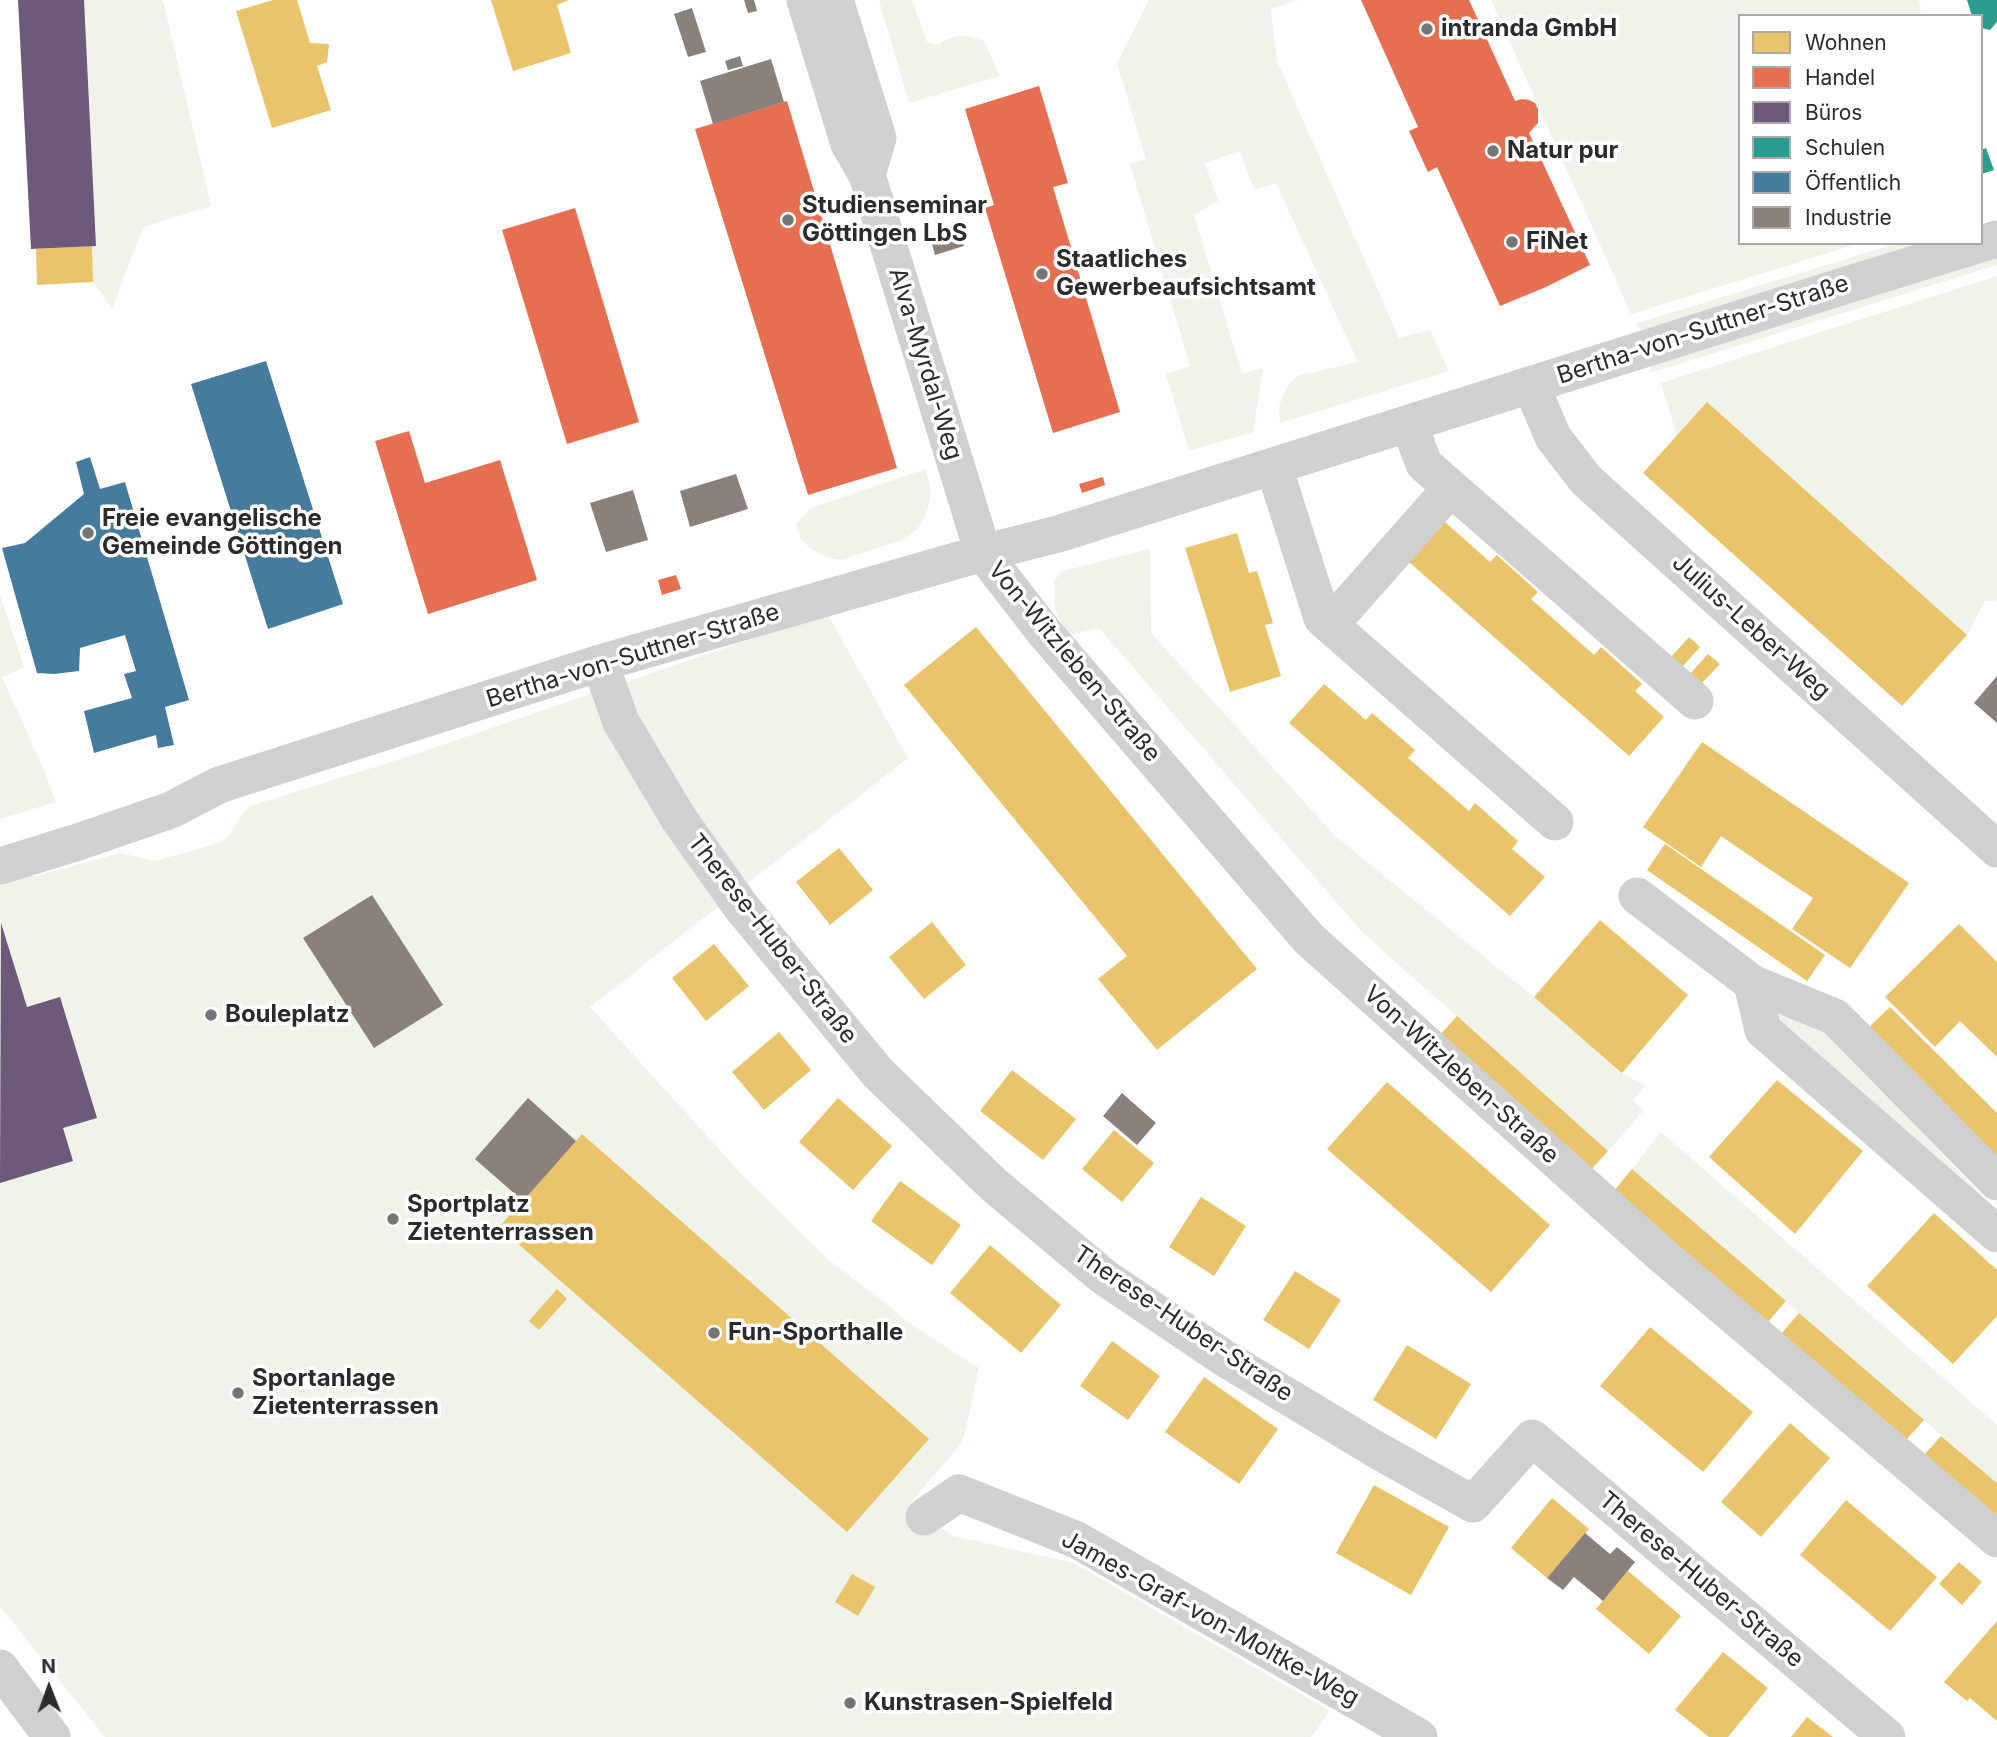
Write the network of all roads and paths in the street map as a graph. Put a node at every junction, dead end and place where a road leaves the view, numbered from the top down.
1 (805, 0) edge
2 (835, 0) edge
3 (867, 175) junction
4 (1978, 245) edge
5 (1531, 385) junction
6 (1409, 424) junction
7 (1274, 467) junction
8 (1451, 488) junction
9 (983, 553) junction
10 (1330, 625) junction
11 (600, 663) junction
12 (1695, 701) dead end
13 (1555, 822) dead end
14 (1997, 849) edge
15 (0, 866) edge
16 (1637, 896) dead end
17 (1752, 983) junction
18 (1997, 1182) edge
19 (1997, 1234) edge
20 (923, 1517) dead end
21 (1997, 1539) edge
22 (0, 1668) edge
23 (52, 1737) edge
24 (1419, 1737) edge
25 (1887, 1737) edge

1 - 3 street, Alva-Myrdal-Weg
2 - 3 street
3 - 9 street, Alva-Myrdal-Weg
4 - 5 street, Bertha-von-Suttner-Straße
5 - 6 street, Bertha-von-Suttner-Straße
5 - 14 street, Julius-Leber-Weg
6 - 7 street, Bertha-von-Suttner-Straße
6 - 8 street
7 - 9 street, Bertha-von-Suttner-Straße
7 - 10 street
8 - 10 street
8 - 12 street
9 - 11 street, Bertha-von-Suttner-Straße
9 - 21 street, Von-Witzleben-Straße
10 - 13 street
11 - 15 street, Bertha-von-Suttner-Straße
11 - 25 street, Therese-Huber-Straße
16 - 17 street
17 - 18 street
17 - 19 street
20 - 24 street, James-Graf-von-Moltke-Weg
22 - 23 street

